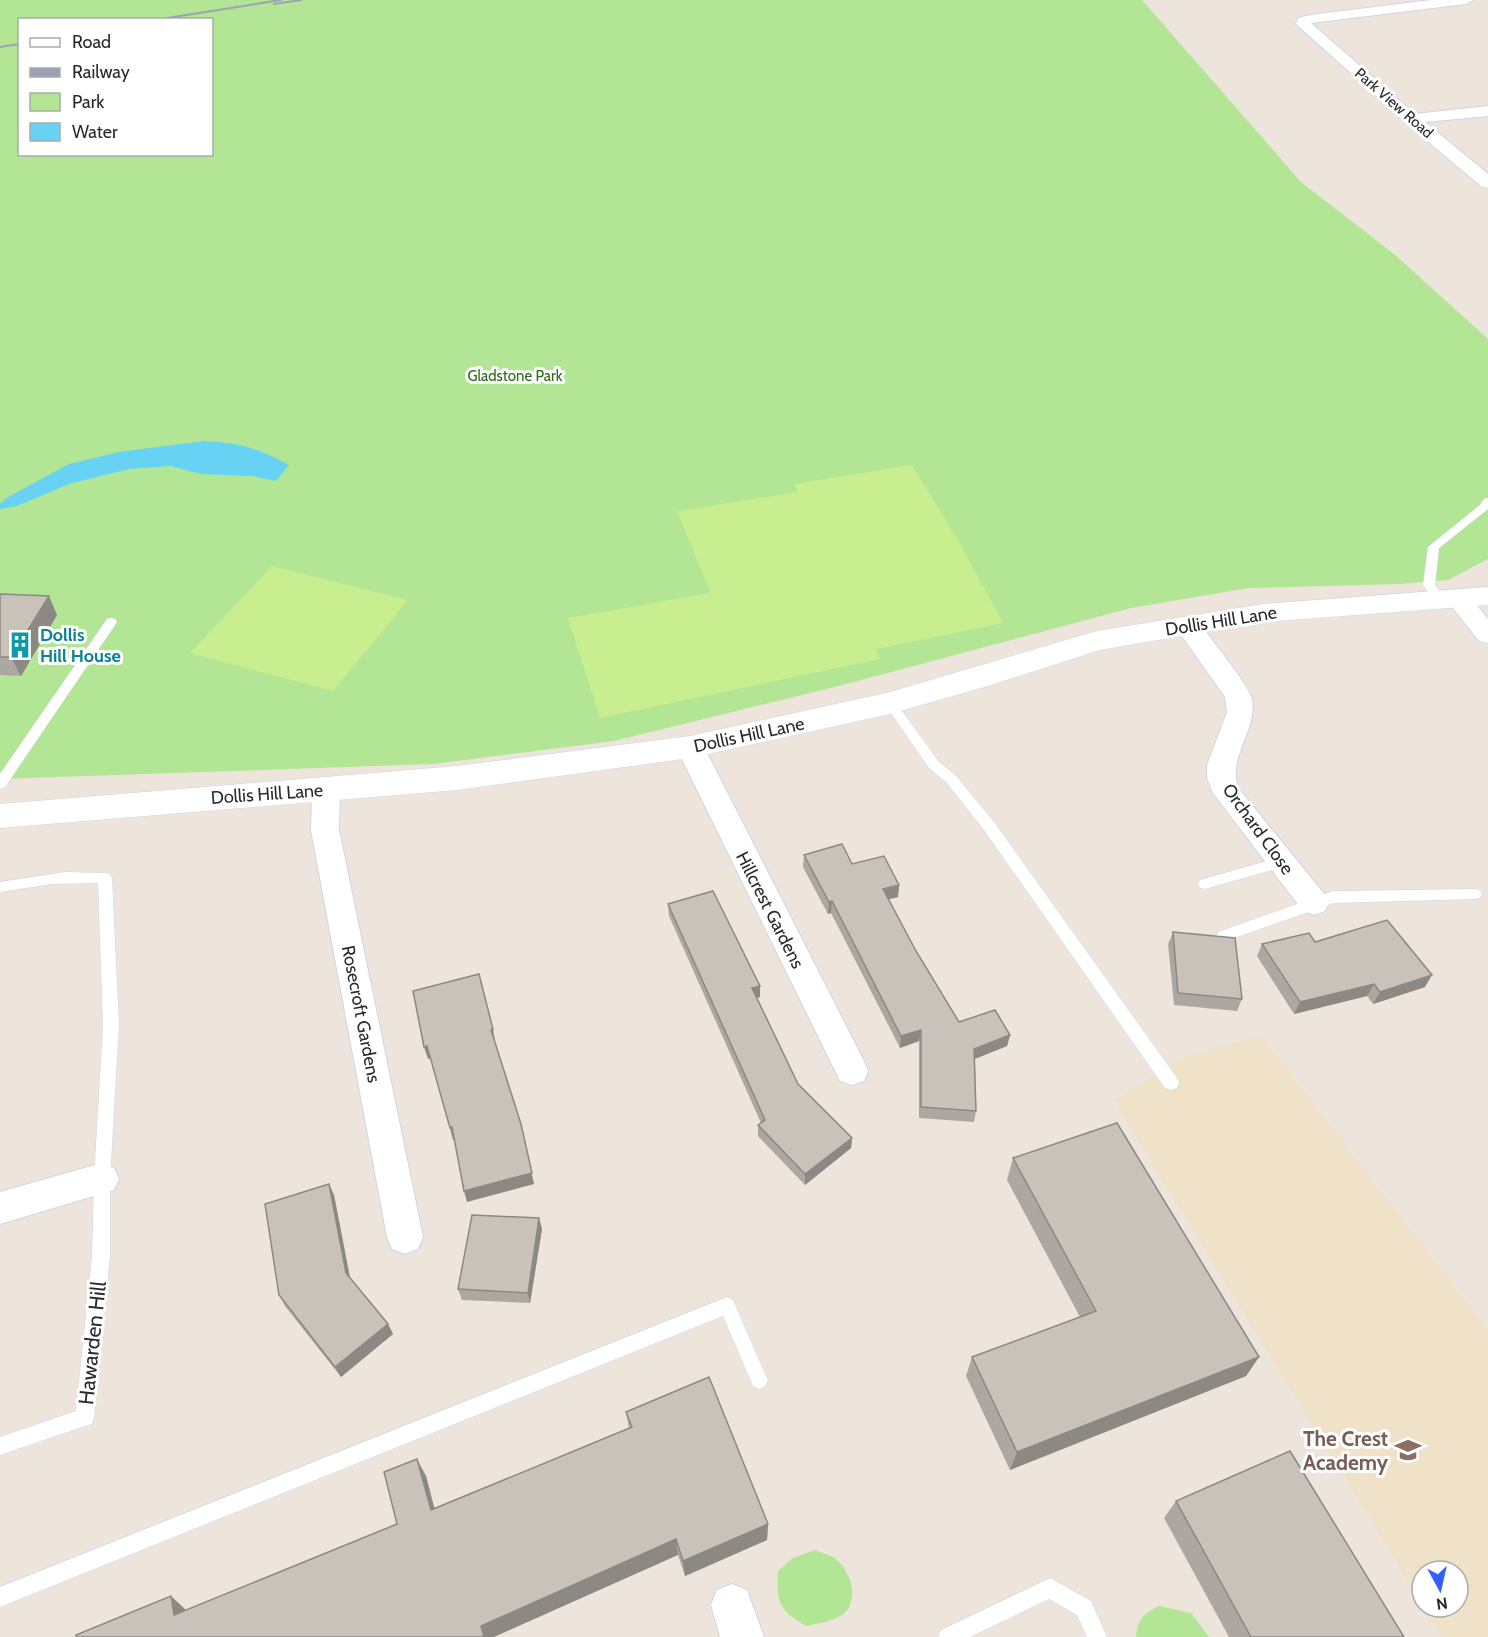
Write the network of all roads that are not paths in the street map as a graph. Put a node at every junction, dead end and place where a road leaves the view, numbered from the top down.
1 (1466, 0) edge
2 (1488, 111) edge
3 (1412, 119) junction
4 (1488, 183) edge
5 (1488, 501) edge
6 (1488, 596) edge
7 (1449, 600) junction
8 (111, 622) dead end
9 (1187, 625) junction
10 (1488, 636) edge
11 (890, 703) junction
12 (690, 747) junction
13 (0, 784) edge
14 (326, 790) junction
15 (0, 816) edge
16 (1281, 862) junction
17 (1205, 884) dead end
18 (0, 887) edge
19 (1475, 894) dead end
20 (1314, 903) junction
21 (1223, 936) edge
22 (852, 1071) dead end
23 (1171, 1083) dead end
24 (102, 1179) junction
25 (0, 1208) edge
26 (405, 1237) dead end
27 (759, 1380) dead end
28 (0, 1446) edge
29 (0, 1597) edge
30 (948, 1637) edge
31 (1097, 1637) edge

1 - 3 street, Park View Road
2 - 3 street
3 - 4 street, Park View Road
5 - 7 lane
6 - 7 street, Dollis Hill Lane
7 - 9 street, Dollis Hill Lane
7 - 10 street
8 - 13 lane
9 - 11 street, Dollis Hill Lane
9 - 16 street, Orchard Close
11 - 12 street, Dollis Hill Lane
11 - 23 lane
12 - 14 street, Dollis Hill Lane
12 - 22 street, Hillcrest Gardens
14 - 15 street, Dollis Hill Lane
14 - 26 street, Rosecroft Gardens
16 - 17 lane
16 - 20 street, Orchard Close
18 - 24 lane, Hawarden Hill
19 - 20 lane
20 - 21 lane
24 - 25 street
24 - 28 lane, Hawarden Hill
27 - 29 lane
30 - 31 lane

